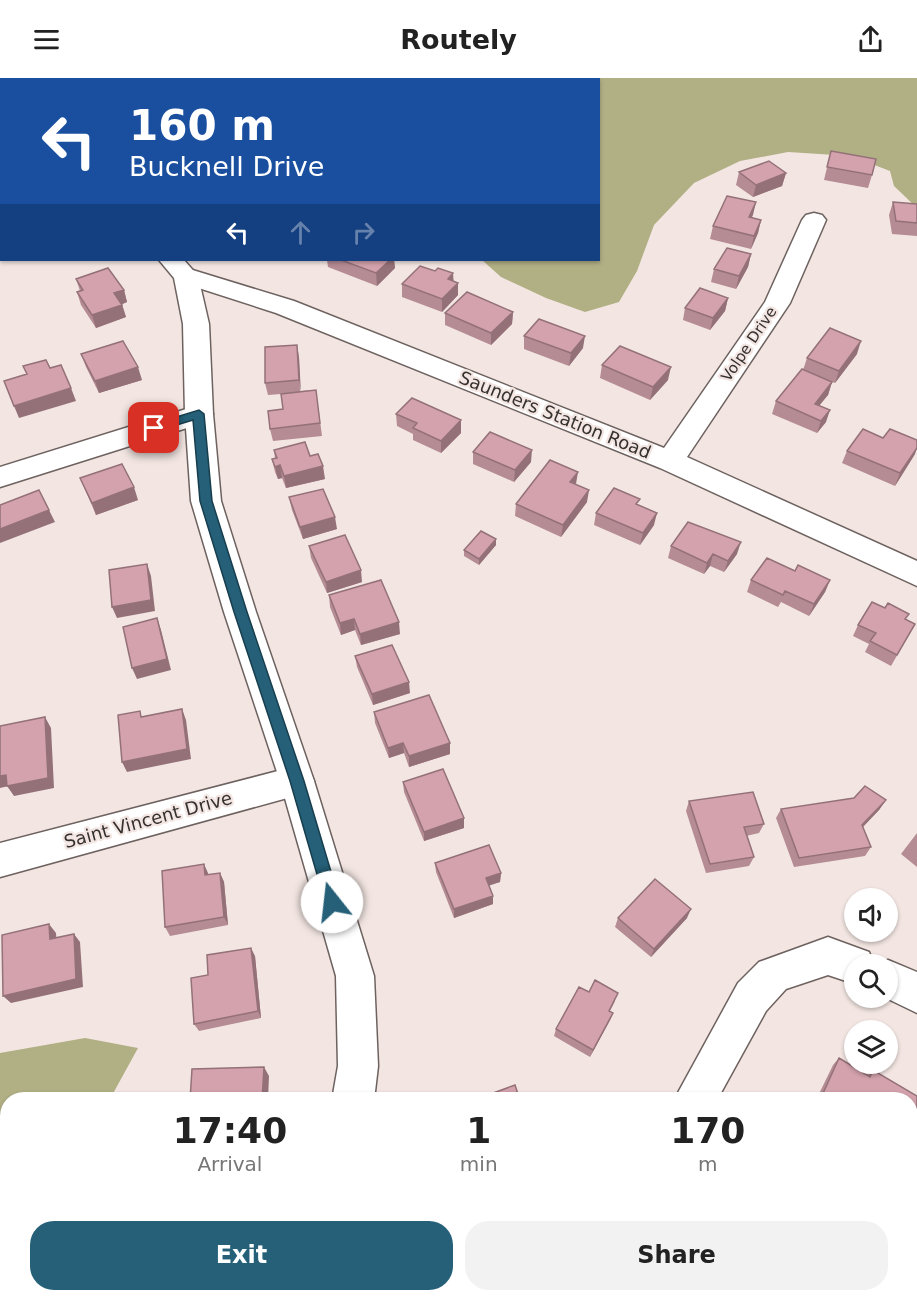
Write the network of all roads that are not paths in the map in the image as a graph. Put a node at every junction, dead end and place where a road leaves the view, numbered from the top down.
1 (814, 220) dead end
2 (178, 268) edge
3 (199, 414) junction
4 (670, 461) junction
5 (0, 477) edge
6 (917, 574) edge
7 (297, 781) junction
8 (0, 860) edge
9 (844, 961) edge
10 (898, 983) edge
11 (917, 994) edge
12 (354, 1092) edge
13 (699, 1092) edge

1 - 4 street, Volpe Drive
2 - 3 street
2 - 4 street, Saunders Station Road
3 - 5 street
3 - 7 street
4 - 6 street, Saunders Station Road
7 - 8 street, Saint Vincent Drive
7 - 12 street
9 - 13 street
10 - 11 street

